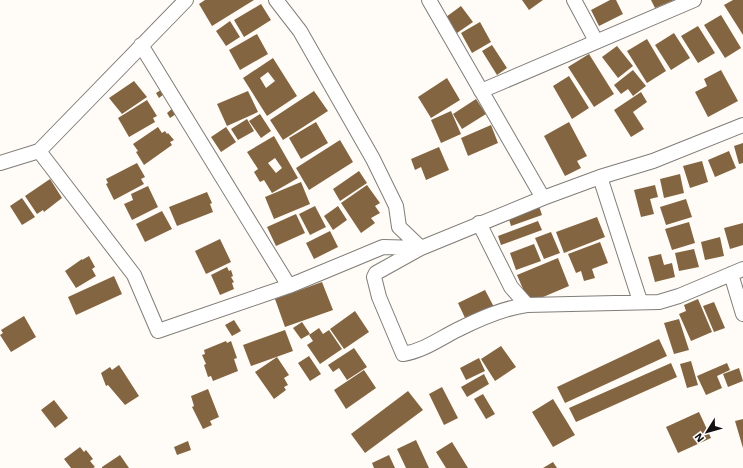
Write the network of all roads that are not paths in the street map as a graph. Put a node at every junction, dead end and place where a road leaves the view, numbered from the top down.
1 (186, 0) edge
2 (276, 0) edge
3 (429, 0) edge
4 (574, 0) edge
5 (694, 0) edge
6 (596, 41) junction
7 (140, 44) junction
8 (481, 91) junction
9 (743, 125) edge
10 (39, 151) junction
11 (0, 162) edge
12 (600, 177) junction
13 (543, 198) junction
14 (479, 223) junction
15 (420, 248) junction
16 (737, 271) edge
17 (289, 286) junction
18 (640, 301) junction
19 (527, 305) junction
20 (743, 314) edge

1 - 7 street
2 - 15 street
3 - 8 street
4 - 6 street
5 - 6 street
6 - 8 street
7 - 10 street
7 - 17 street
8 - 13 street
9 - 12 street
10 - 11 street
10 - 17 street
12 - 13 street
12 - 18 street
13 - 14 street
14 - 15 street
14 - 19 street
15 - 17 street
15 - 19 street
16 - 18 street
16 - 20 street
18 - 19 street

